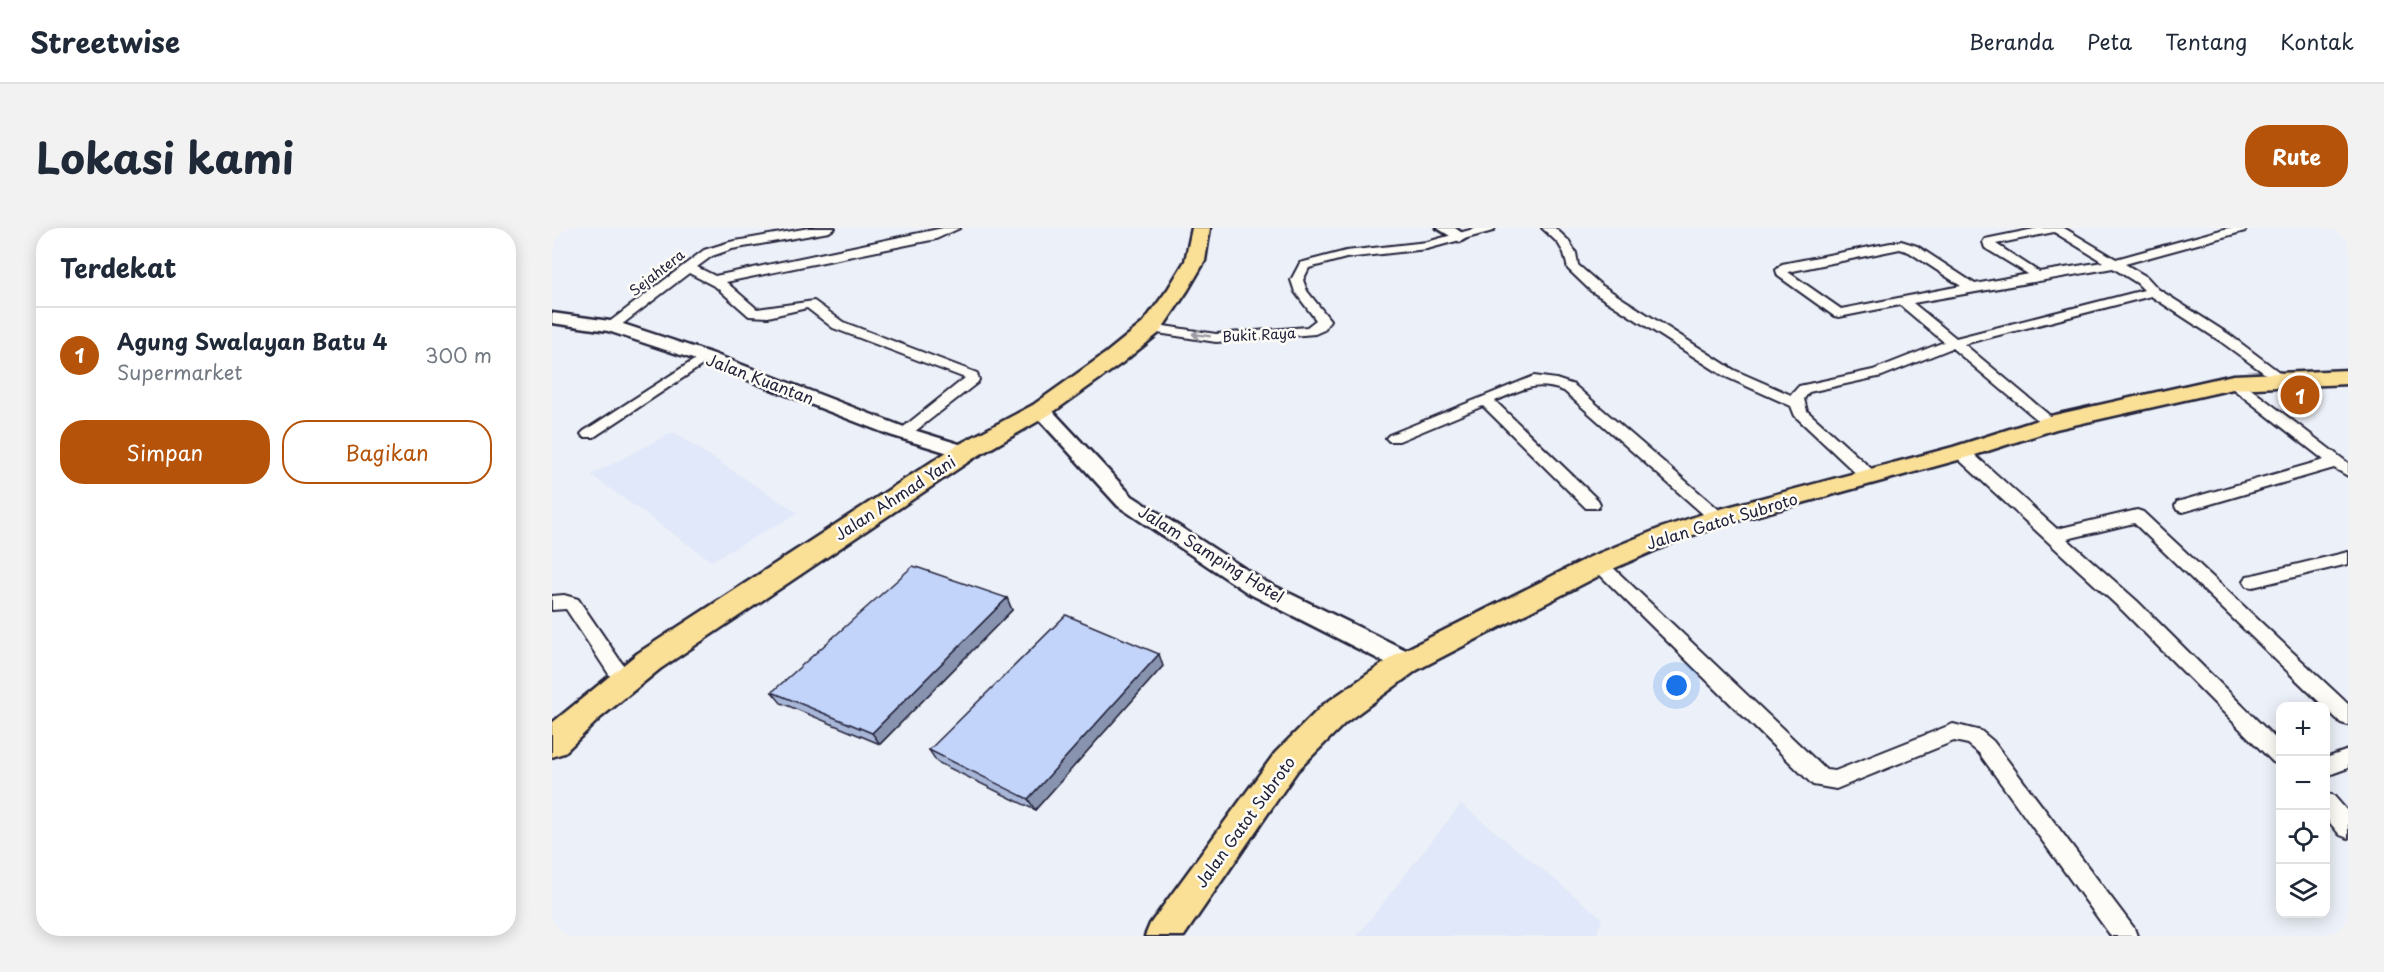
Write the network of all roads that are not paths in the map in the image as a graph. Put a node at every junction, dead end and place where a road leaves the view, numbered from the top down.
1 (829, 228) edge
2 (954, 228) edge
3 (1201, 228) edge
4 (1444, 228) edge
5 (1489, 228) edge
6 (1548, 228) edge
7 (2056, 228) edge
8 (2241, 228) edge
9 (1460, 237) junction
10 (2112, 264) junction
11 (688, 268) junction
12 (2035, 275) junction
13 (715, 280) junction
14 (1972, 288) junction
15 (2153, 292) junction
16 (1903, 301) junction
17 (552, 318) edge
18 (611, 326) junction
19 (1151, 328) junction
20 (1953, 343) junction
21 (705, 357) junction
22 (2348, 377) edge
23 (2280, 378) junction
24 (2233, 382) junction
25 (1485, 400) junction
26 (1797, 403) junction
27 (1041, 410) junction
28 (2050, 423) junction
29 (904, 433) junction
30 (589, 434) dead end
31 (1394, 438) dead end
32 (965, 452) junction
33 (1961, 452) junction
34 (2343, 467) edge
35 (1870, 477) junction
36 (1593, 504) dead end
37 (2183, 506) dead end
38 (1718, 518) junction
39 (2054, 536) junction
40 (2348, 558) edge
41 (1599, 564) junction
42 (2253, 581) dead end
43 (552, 603) edge
44 (1407, 662) junction
45 (623, 680) junction
46 (2348, 717) edge
47 (552, 743) edge
48 (2276, 752) edge
49 (2348, 759) edge
50 (2330, 765) edge
51 (2330, 808) edge
52 (2348, 828) edge
53 (1163, 936) edge
54 (2125, 936) edge

1 - 11 street, Sejahtera
2 - 13 street
3 - 19 highway, Jalan Ahmad Yani
4 - 9 street
5 - 9 street, Bukit Raya
6 - 26 street
7 - 10 street
7 - 12 street
8 - 10 street
9 -> 19 street, Bukit Raya
10 - 12 street
10 - 15 street
11 - 13 street
11 - 18 street, Sejahtera
12 - 14 street
13 - 29 street
14 - 16 street
14 - 16 street
15 - 20 street
15 - 23 street
16 - 20 street
17 - 18 street, Jalan Kuantan
18 - 21 street, Jalan Kuantan
19 - 27 highway, Jalan Ahmad Yani
20 - 26 street
20 - 28 street
21 - 29 street, Jalan Kuantan
21 - 30 street
22 - 23 main road, Jalan Gatot Subroto
23 - 24 main road, Jalan Gatot Subroto
24 - 28 main road, Jalan Gatot Subroto
24 - 34 street
25 - 31 street
25 - 36 street
25 - 38 street
26 - 35 street
27 - 32 highway, Jalan Ahmad Yani
27 - 44 street, Jalam Samping Hotel
28 - 33 main road, Jalan Gatot Subroto
29 - 32 street, Jalan Kuantan
32 - 45 highway, Jalan Ahmad Yani
33 - 35 main road, Jalan Gatot Subroto
33 - 39 street
34 - 37 street
35 - 38 main road, Jalan Gatot Subroto
38 - 41 main road, Jalan Gatot Subroto
39 - 46 street
39 - 48 street
40 - 42 street
41 - 44 main road, Jalan Gatot Subroto
41 - 54 street
43 - 45 street
44 - 53 main road, Jalan Gatot Subroto
45 - 47 highway, Jalan Ahmad Yani
49 - 50 street
51 - 52 street

